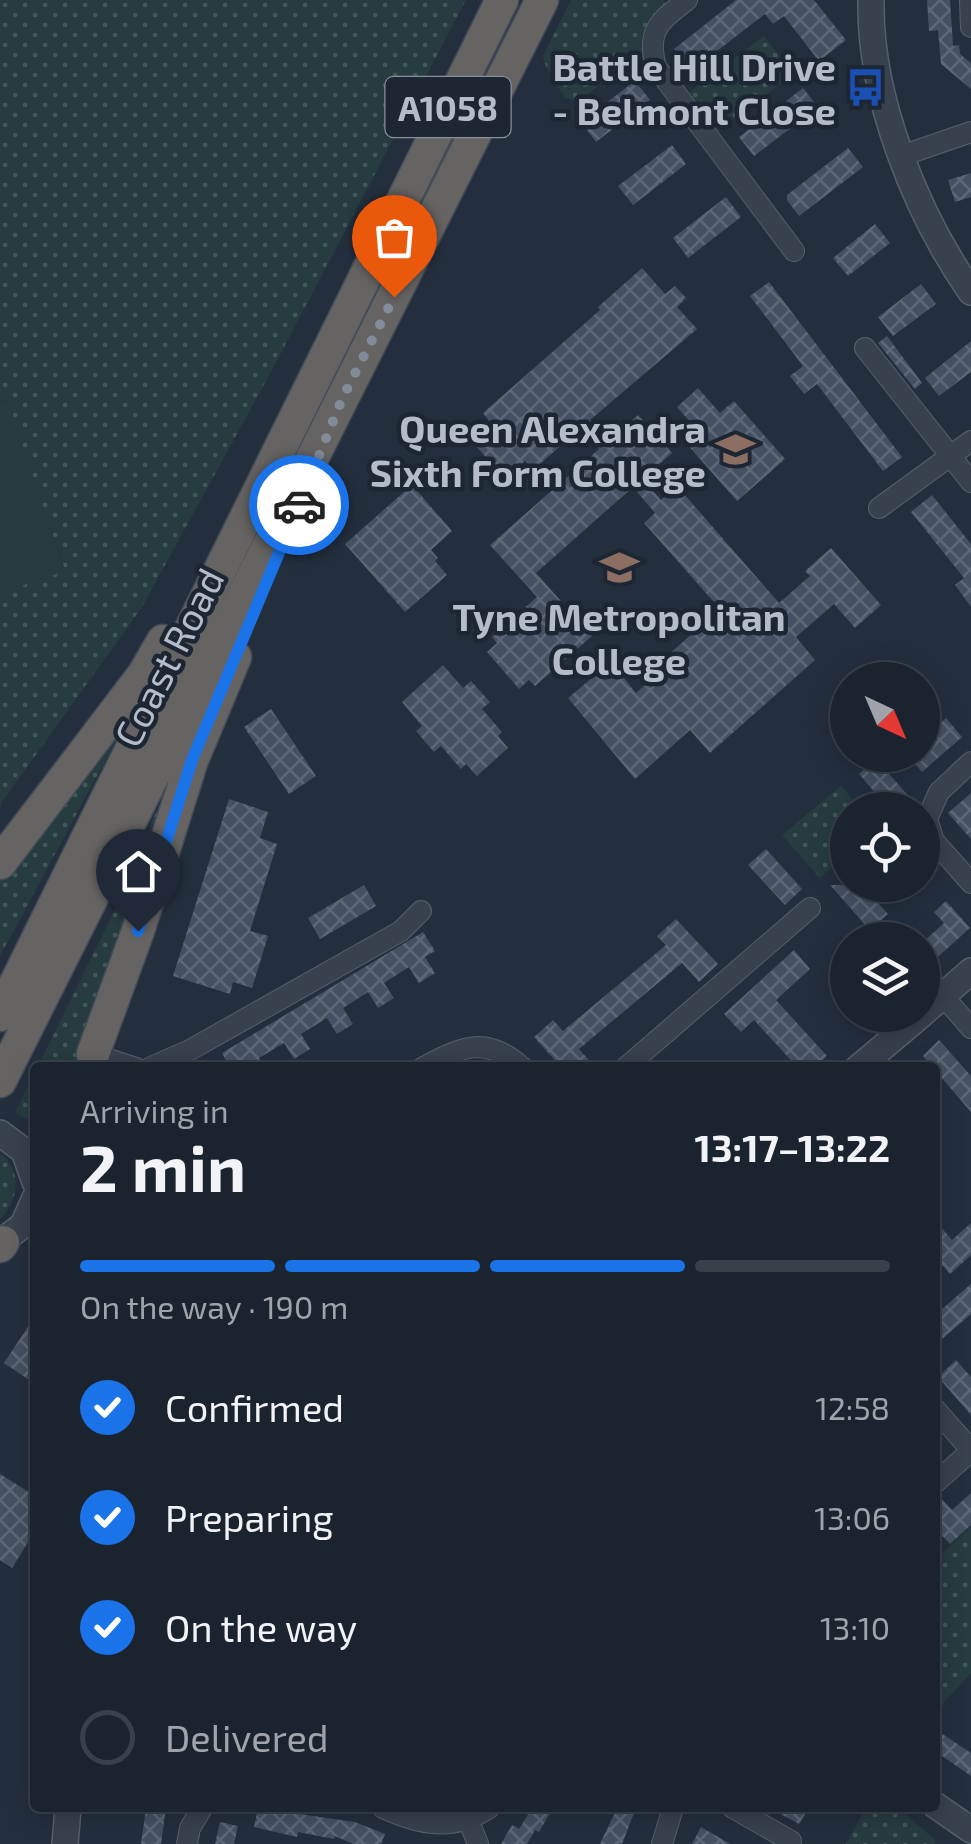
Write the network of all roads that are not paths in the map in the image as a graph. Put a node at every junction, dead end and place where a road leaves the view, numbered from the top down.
1 (493, 0) edge
2 (502, 0) edge
3 (542, 0) edge
4 (687, 0) edge
5 (871, 0) edge
6 (970, 0) edge
7 (971, 27) edge
8 (971, 132) edge
9 (901, 156) junction
10 (394, 214) junction
11 (794, 250) dead end
12 (971, 292) edge
13 (865, 348) dead end
14 (304, 398) junction
15 (342, 399) junction
16 (971, 440) edge
17 (951, 457) junction
18 (971, 482) edge
19 (878, 508) dead end
20 (971, 762) edge
21 (0, 863) edge
22 (971, 883) edge
23 (810, 908) dead end
24 (421, 911) dead end
25 (971, 971) edge
26 (942, 996) joint
27 (0, 1015) edge
28 (971, 1028) edge
29 (901, 1032) edge
30 (90, 1061) edge
31 (163, 1062) edge
32 (433, 1062) edge
33 (514, 1062) edge
34 (632, 1062) edge
35 (865, 1062) edge
36 (1, 1078) edge
37 (0, 1133) edge
38 (29, 1148) edge
39 (30, 1212) edge
40 (11, 1240) edge
41 (940, 1415) edge
42 (971, 1451) edge
43 (940, 1479) edge
44 (940, 1808) edge
45 (68, 1812) edge
46 (200, 1812) edge
47 (393, 1812) edge
48 (481, 1812) edge
49 (673, 1812) edge
50 (748, 1812) edge
51 (468, 1819) junction
52 (971, 1830) edge
53 (791, 1841) dead end
54 (65, 1844) edge
55 (187, 1844) edge
56 (478, 1844) edge
57 (662, 1844) edge

1 - 10 highway
2 - 10 highway, Coast Road / A1058
3 - 15 highway, Coast Road / A1058
4 - 11 street
5 - 9 street
6 - 7 street
8 - 9 street
9 - 12 street
10 - 14 highway, Coast Road / A1058
13 - 17 street
14 - 21 highway
14 - 27 highway, Coast Road / A1058
15 - 30 highway
15 - 36 highway, Coast Road / A1058
16 - 17 street
17 - 18 street
17 - 19 street
20 - 22 street
23 - 34 street
24 - 31 street
25 - 26 street
26 - 28 street
29 - 35 street
32 - 33 street
37 - 38 street
39 - 40 street
41 - 42 street
42 - 43 street
44 - 52 street
45 - 54 street
46 - 55 street
47 - 51 street
48 - 51 street
49 - 57 street
50 - 53 street
51 - 56 street

